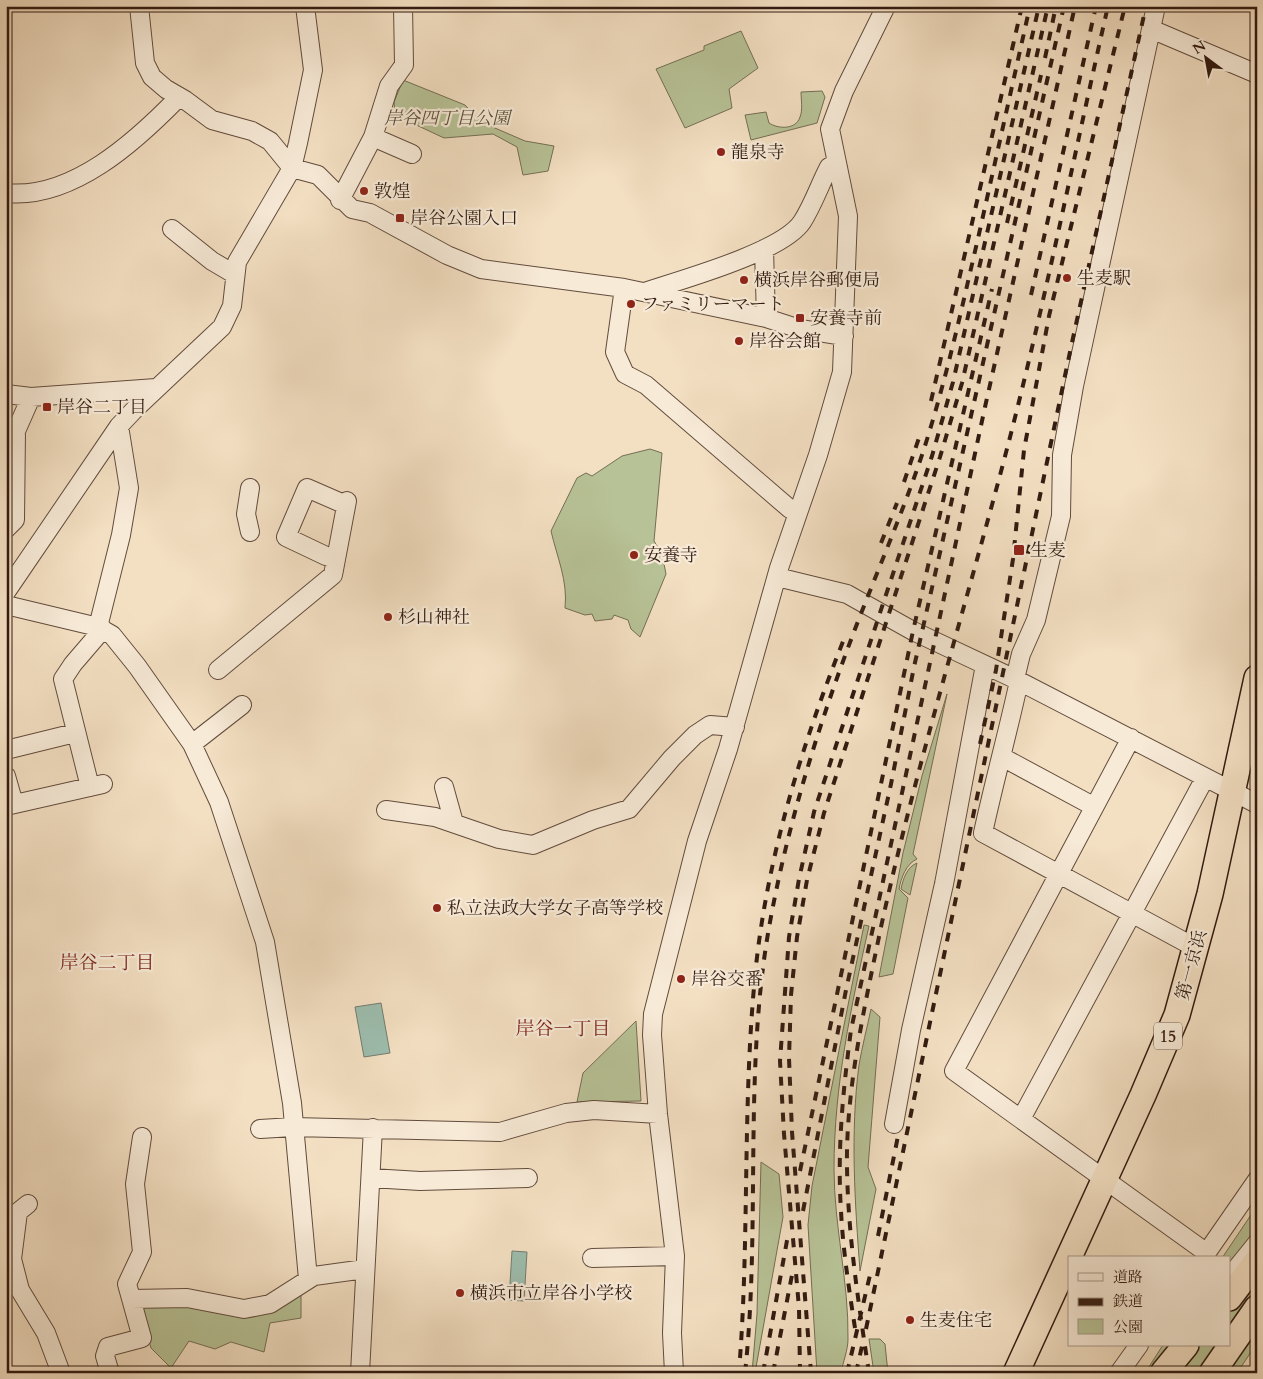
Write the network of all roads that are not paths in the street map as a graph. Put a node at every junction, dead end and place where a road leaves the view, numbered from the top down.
1 (139, 6) edge
2 (305, 6) edge
3 (403, 6) edge
4 (886, 6) edge
5 (1156, 6) edge
6 (1159, 31) junction
7 (1256, 72) edge
8 (178, 98) junction
9 (373, 137) junction
10 (412, 154) dead end
11 (836, 163) junction
12 (292, 168) junction
13 (6, 193) edge
14 (340, 200) junction
15 (172, 229) dead end
16 (764, 249) junction
17 (234, 274) junction
18 (624, 288) junction
19 (643, 292) junction
20 (766, 318) junction
21 (844, 336) junction
22 (156, 388) junction
23 (6, 394) edge
24 (31, 397) junction
25 (119, 426) junction
26 (250, 488) dead end
27 (798, 511) junction
28 (6, 530) edge
29 (250, 532) dead end
30 (336, 558) junction
31 (777, 577) junction
32 (6, 592) edge
33 (6, 605) edge
34 (100, 628) junction
35 (985, 665) junction
36 (218, 670) dead end
37 (1257, 678) edge
38 (1017, 680) junction
39 (242, 705) dead end
40 (735, 727) junction
41 (75, 733) junction
42 (1257, 737) edge
43 (1131, 738) junction
44 (192, 744) junction
45 (6, 750) edge
46 (1002, 757) junction
47 (6, 776) edge
48 (1205, 778) junction
49 (444, 787) dead end
50 (1244, 799) edge
51 (10, 805) edge
52 (1094, 806) junction
53 (386, 810) dead end
54 (454, 823) junction
55 (1058, 874) junction
56 (1132, 914) junction
57 (1196, 948) junction
58 (658, 1114) junction
59 (1022, 1120) junction
60 (894, 1124) dead end
61 (293, 1127) junction
62 (373, 1128) junction
63 (260, 1129) dead end
64 (142, 1137) dead end
65 (371, 1178) junction
66 (528, 1178) dead end
67 (1257, 1180) edge
68 (1109, 1183) junction
69 (28, 1204) dead end
70 (1257, 1243) edge
71 (1205, 1255) edge
72 (675, 1256) junction
73 (1073, 1256) edge
74 (1083, 1256) edge
75 (592, 1258) dead end
76 (1068, 1267) edge
77 (365, 1269) junction
78 (1248, 1275) edge
79 (308, 1279) junction
80 (1068, 1289) edge
81 (1230, 1295) edge
82 (131, 1299) junction
83 (1257, 1308) edge
84 (1235, 1328) edge
85 (1138, 1346) edge
86 (1173, 1346) edge
87 (1185, 1346) edge
88 (1185, 1346) edge
89 (1191, 1346) edge
90 (1214, 1346) edge
91 (1227, 1346) edge
92 (61, 1373) edge
93 (110, 1373) edge
94 (360, 1373) edge
95 (674, 1373) edge
96 (1016, 1373) edge
97 (1031, 1373) edge
98 (1119, 1373) edge
99 (1151, 1373) edge
100 (1163, 1373) edge
101 (1170, 1373) edge
102 (1196, 1373) edge
103 (1214, 1373) edge
104 (1220, 1373) edge

1 - 8 street
2 - 12 street
3 - 9 street
4 - 11 street
5 - 6 street
6 - 7 street
6 - 38 street
8 - 12 street
8 - 13 street
9 - 10 street
9 - 14 street
11 - 16 street
11 - 21 street
12 - 14 street
12 - 17 street
14 - 18 street
15 - 17 street
16 - 19 street
16 - 20 street
17 - 22 street
18 - 19 street
18 - 27 street
19 - 20 street
20 - 21 street
21 - 27 street
22 - 24 street
22 - 25 street
23 - 24 street
24 - 28 street
25 - 32 street
25 - 34 street
26 - 29 street
27 - 31 street
30 - 30 street
30 - 36 street
31 - 35 street
31 - 40 street
33 - 34 street
34 - 41 street
34 - 44 street
35 - 38 street
35 - 60 street
37 - 50 highway, 第一京浜 / 15
38 - 43 street
38 - 46 street
39 - 44 street
40 - 54 street
40 - 58 street
41 - 45 street
41 - 51 street
42 - 50 highway, 第一京浜 / 15
43 - 48 street
43 - 52 street
44 - 61 street
46 - 52 street
46 - 55 street
47 - 51 street
48 - 50 street
48 - 56 street
49 - 54 street
50 - 57 highway, 第一京浜 / 15
50 - 68 highway, 第一京浜 / 15
52 - 55 street
53 - 54 street
55 - 56 street
55 - 59 street
56 - 57 street
56 - 59 street
57 - 68 highway, 第一京浜 / 15
58 - 62 street
58 - 72 street
59 - 68 street
61 - 62 street
61 - 63 street
61 - 79 street
62 - 65 street
64 - 82 street
65 - 66 street
65 - 77 street
67 - 71 street
68 - 71 street
68 - 73 highway, 第一京浜 / 15
68 - 74 highway, 第一京浜 / 15
69 - 92 street
70 - 78 street
72 - 75 street
72 - 95 street
76 - 96 highway, 第一京浜 / 15
77 - 79 street
77 - 94 street
78 - 81 highway
78 - 84 highway
79 - 82 street
80 - 97 highway
82 - 93 street
83 - 84 highway
83 - 104 street
85 - 98 street
86 - 99 street
87 - 100 highway
88 - 101 highway
89 - 101 highway
90 - 102 highway
91 - 103 highway

